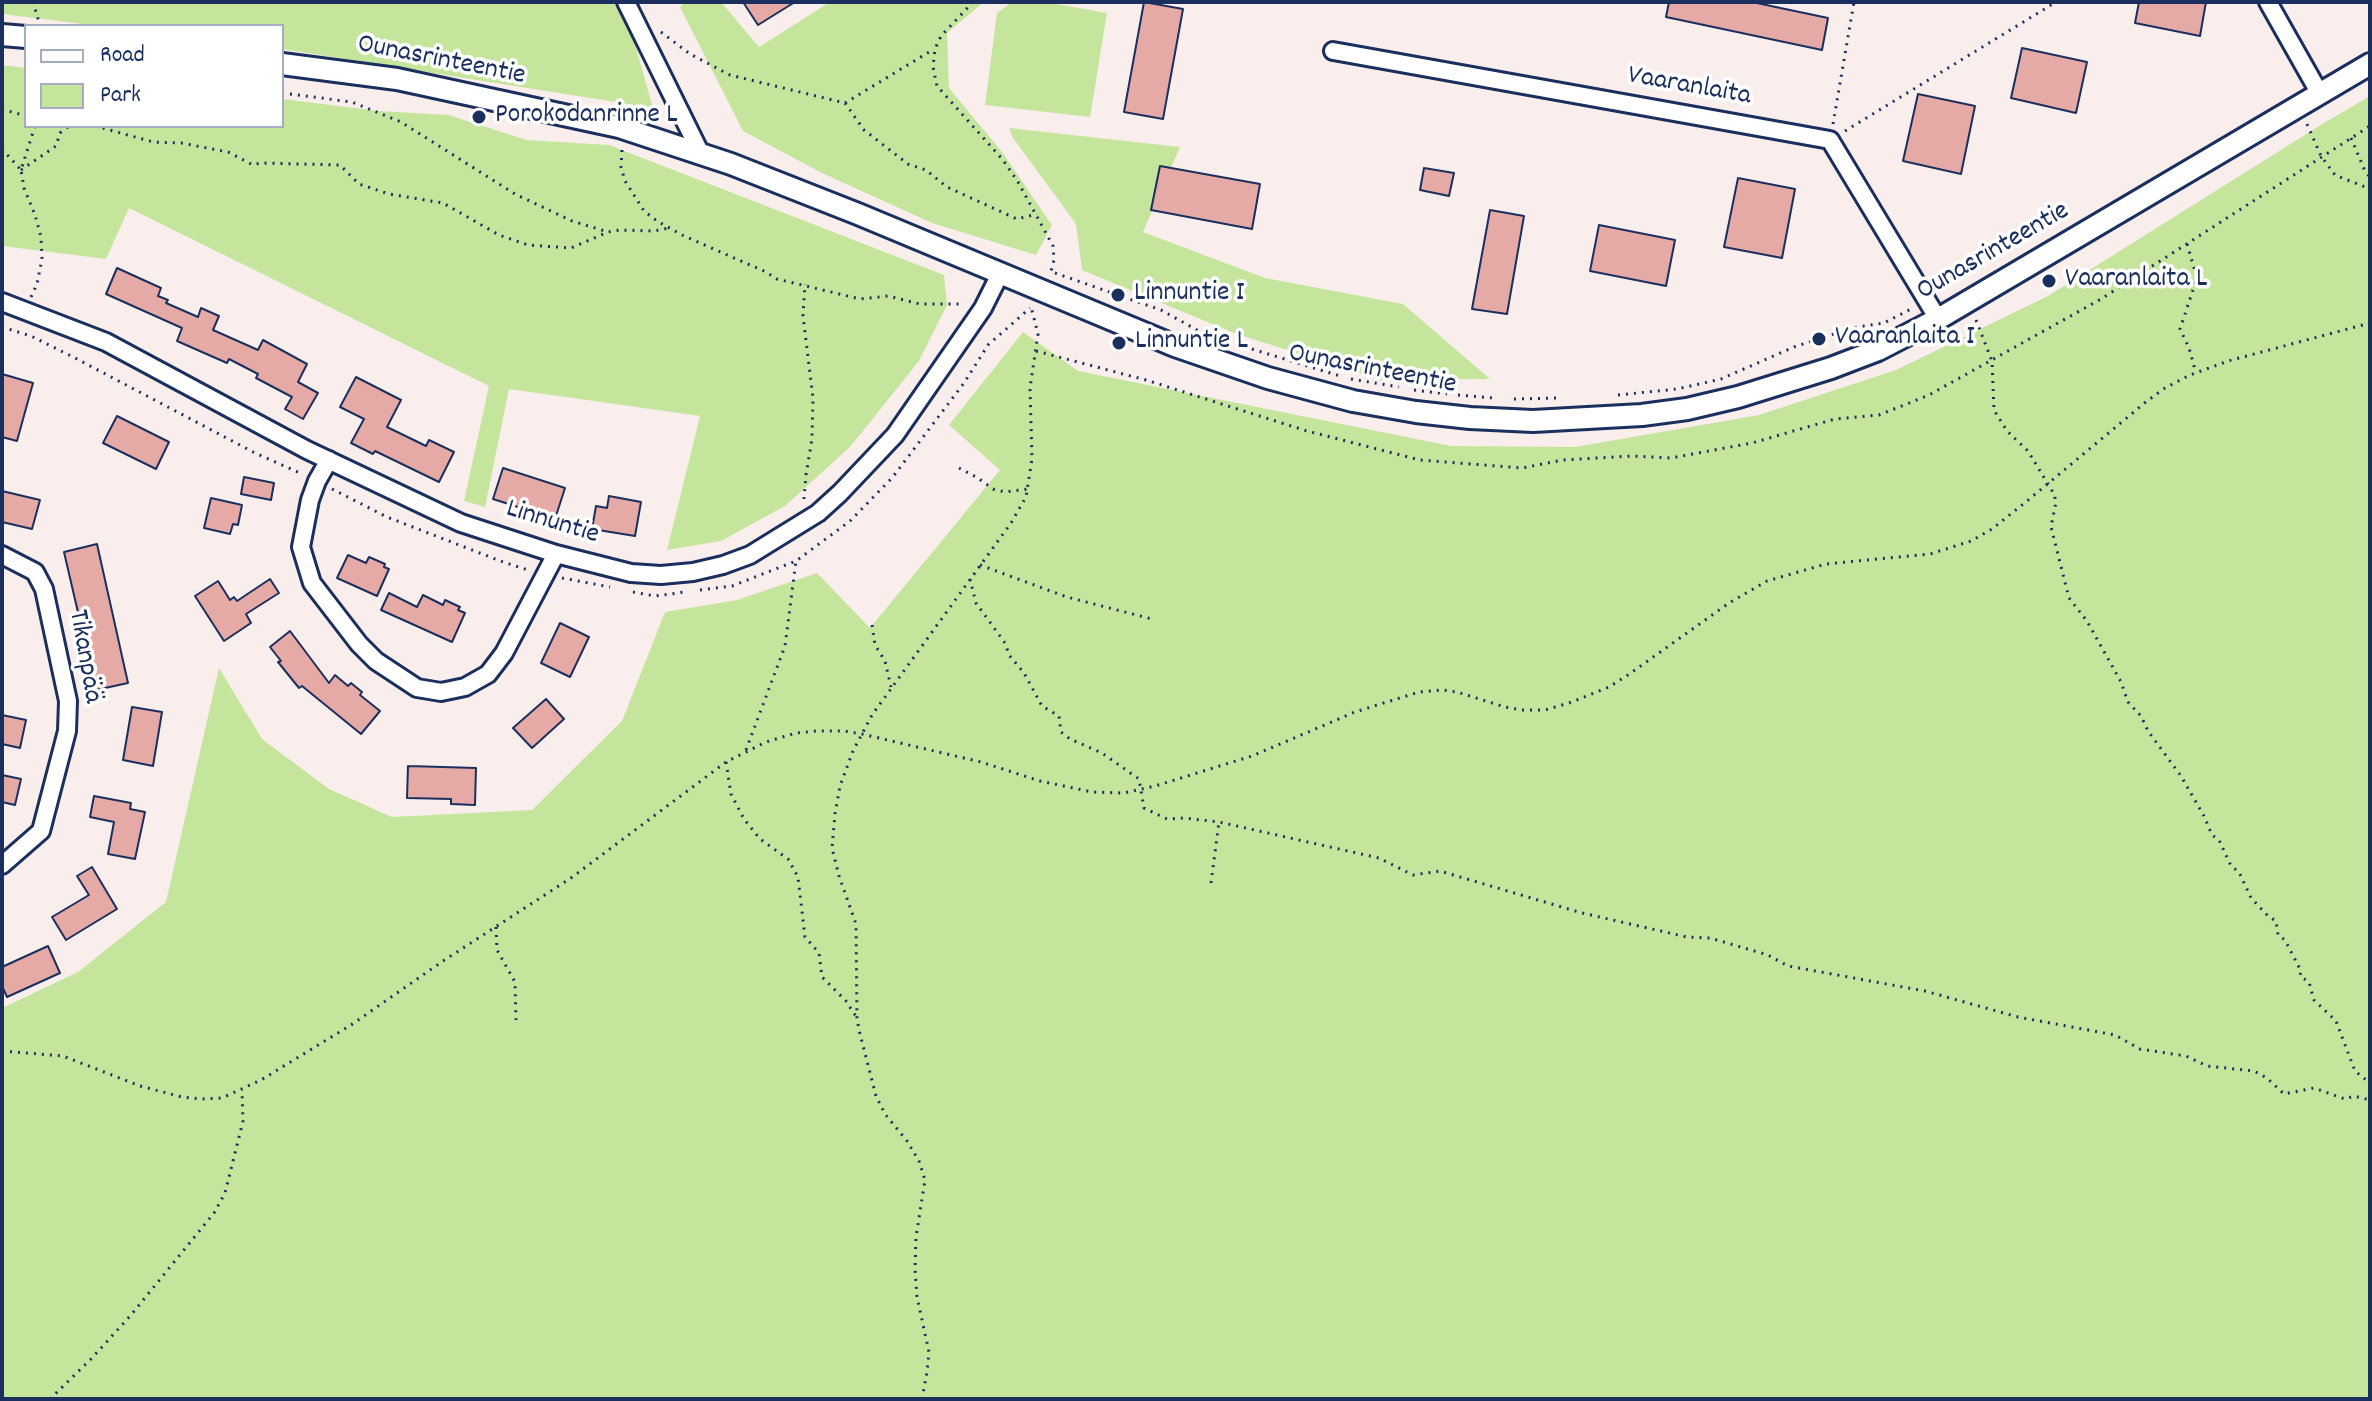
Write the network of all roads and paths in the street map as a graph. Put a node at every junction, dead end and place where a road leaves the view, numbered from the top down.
1 (33, 2) edge
2 (973, 2) edge
3 (1854, 2) edge
4 (2056, 2) edge
5 (2268, 2) edge
6 (629, 8) edge
7 (40, 24) edge
8 (2, 35) edge
9 (24, 37) edge
10 (935, 49) junction
11 (1333, 51) dead end
12 (284, 64) edge
13 (2370, 64) edge
14 (284, 93) edge
15 (2320, 94) junction
16 (845, 103) junction
17 (2300, 106) junction
18 (2, 111) edge
19 (24, 115) edge
20 (2370, 126) edge
21 (34, 128) edge
22 (66, 128) edge
23 (102, 128) edge
24 (623, 128) junction
25 (2350, 137) junction
26 (1830, 140) junction
27 (2, 149) edge
28 (701, 154) junction
29 (2321, 156) junction
30 (21, 170) junction
31 (2370, 177) edge
32 (2370, 189) edge
33 (1037, 214) junction
34 (669, 228) junction
35 (608, 232) junction
36 (2187, 244) junction
37 (1001, 272) junction
38 (805, 284) junction
39 (1927, 301) junction
40 (2, 302) edge
41 (1967, 302) junction
42 (983, 308) junction
43 (25, 311) junction
44 (1938, 319) junction
45 (2370, 323) edge
46 (2, 327) edge
47 (1208, 336) dead end
48 (1222, 340) dead end
49 (1036, 351) junction
50 (1992, 361) junction
51 (2196, 373) junction
52 (1401, 388) dead end
53 (1413, 390) dead end
54 (1610, 396) dead end
55 (1496, 398) dead end
56 (1569, 398) dead end
57 (1509, 399) dead end
58 (329, 460) junction
59 (959, 468) dead end
60 (317, 481) junction
61 (2047, 484) junction
62 (1029, 489) junction
63 (807, 520) junction
64 (556, 554) junction
65 (2, 555) edge
66 (796, 561) junction
67 (980, 565) junction
68 (546, 575) junction
69 (970, 579) junction
70 (608, 587) dead end
71 (624, 590) dead end
72 (701, 590) dead end
73 (686, 592) dead end
74 (1152, 619) dead end
75 (872, 625) dead end
76 (891, 687) junction
77 (862, 734) junction
78 (746, 750) junction
79 (726, 762) junction
80 (1142, 790) junction
81 (1219, 822) junction
82 (2, 865) edge
83 (1211, 883) dead end
84 (496, 927) junction
85 (857, 1018) junction
86 (516, 1020) dead end
87 (2, 1051) edge
88 (2370, 1083) edge
89 (242, 1090) junction
90 (2370, 1100) edge
91 (50, 1399) edge
92 (922, 1399) edge

1 - 7 path
2 - 10 path
3 - 26 path
4 - 26 path
5 - 15 street
6 - 16 path
6 - 28 street
8 - 9 street
10 - 16 path
10 - 33 path
11 - 26 street, Vaaranlaita
12 - 24 street, Ounasrinteentie
13 - 15 street, Ounasrinteentie
14 - 35 path
15 - 17 street, Ounasrinteentie
16 - 33 path
17 - 29 path
17 - 41 street, Ounasrinteentie
18 - 19 path
20 - 25 path
21 - 30 path
22 - 30 path
23 - 35 path
24 - 28 street, Ounasrinteentie
24 - 34 path
25 - 29 path
25 - 31 path
26 - 39 street
27 - 30 path
28 - 37 street, Ounasrinteentie
29 - 32 path
29 - 36 path
30 - 43 path
33 - 47 path
34 - 35 path
34 - 38 path
36 - 50 path
36 - 51 path
37 - 42 street, Linnuntie
37 - 44 street, Ounasrinteentie
38 - 42 path
38 - 63 path
39 - 44 street
39 - 54 path
40 - 43 street, Linnuntie
41 - 44 street, Ounasrinteentie
41 - 50 path
42 - 63 street, Linnuntie
43 - 58 street, Linnuntie
45 - 51 path
46 - 60 path
48 - 52 path
49 - 50 path
49 - 62 path
49 - 66 path
50 - 61 path
51 - 61 path
53 - 55 path
56 - 57 path
58 - 60 street
58 - 64 street, Linnuntie
59 - 62 path
60 - 68 path
60 - 68 street
61 - 80 path
61 - 88 path
62 - 67 path
63 - 64 street, Linnuntie
64 - 68 street
65 - 82 street, Tikanpää
66 - 72 path
66 - 78 path
67 - 69 path
67 - 74 path
68 - 70 path
69 - 76 path
69 - 80 path
71 - 73 path
75 - 76 path
76 - 77 path
77 - 78 path
77 - 80 path
77 - 85 path
78 - 79 path
79 - 84 path
79 - 85 path
80 - 81 path
81 - 83 path
81 - 90 path
84 - 86 path
84 - 89 path
85 - 92 path
87 - 89 path
89 - 91 path

